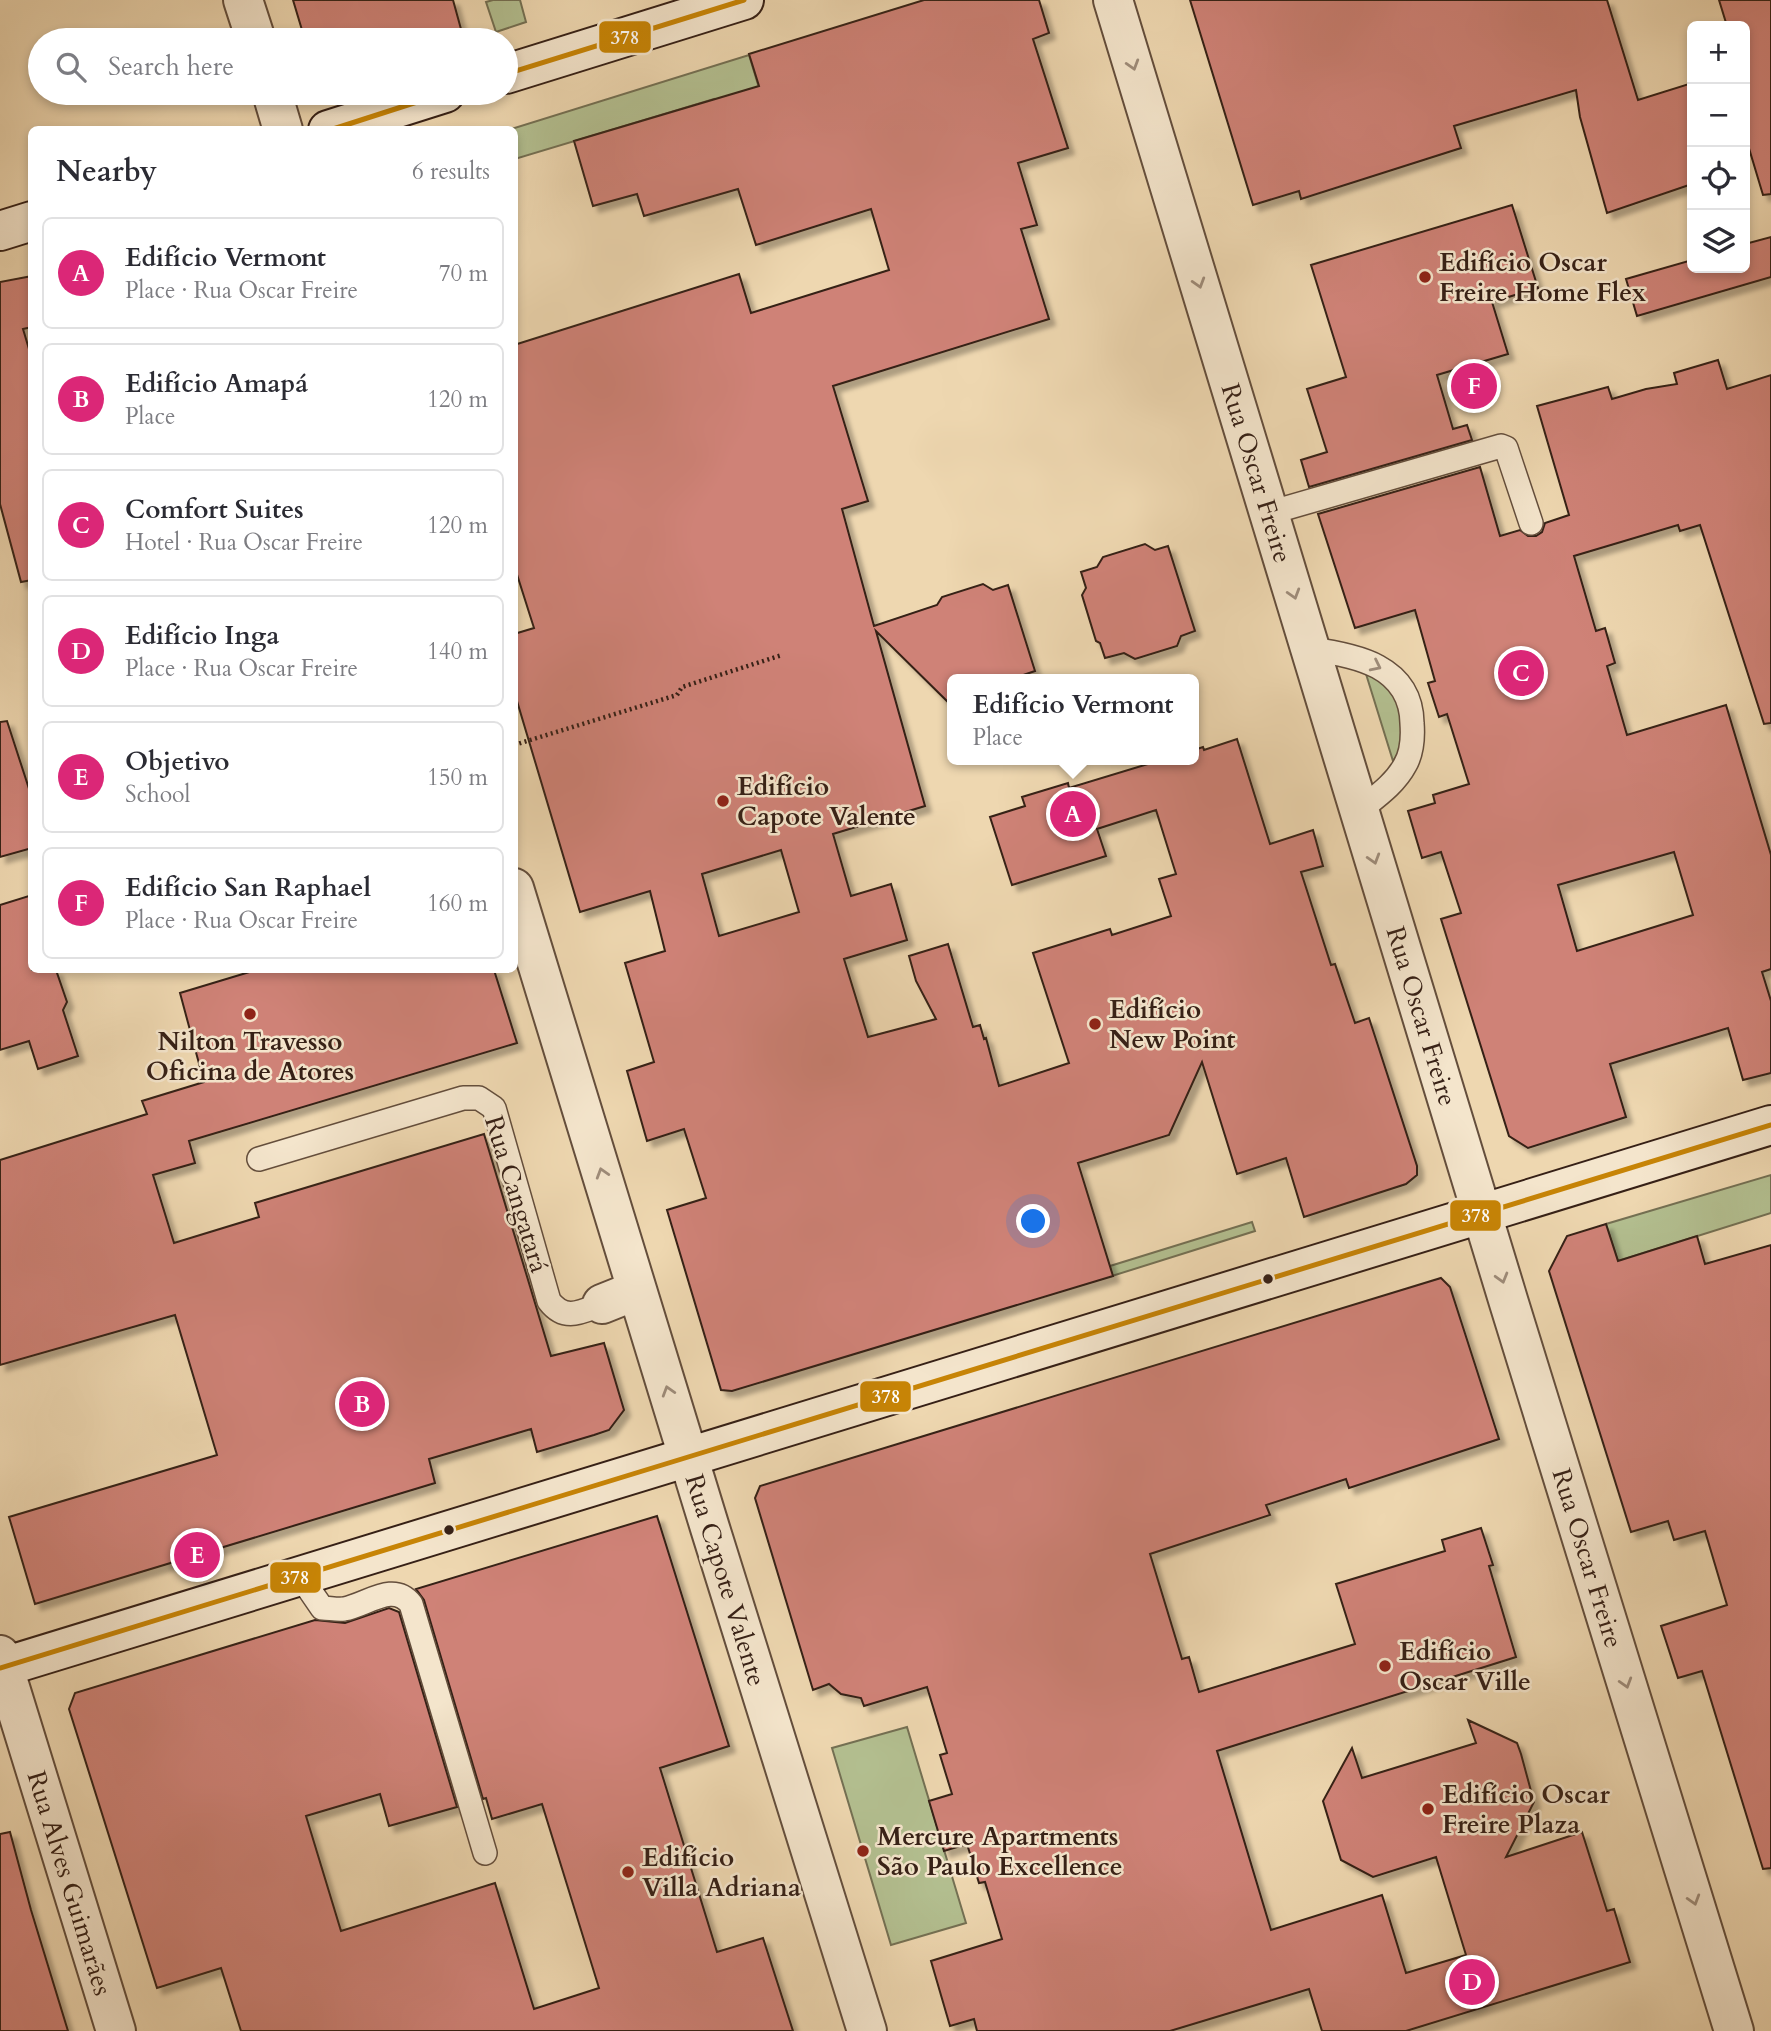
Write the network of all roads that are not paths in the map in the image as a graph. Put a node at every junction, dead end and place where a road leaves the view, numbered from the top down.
1 (243, 0) edge
2 (744, 0) edge
3 (1113, 0) edge
4 (252, 28) edge
5 (518, 70) edge
6 (275, 105) edge
7 (407, 105) edge
8 (281, 126) edge
9 (340, 126) edge
10 (28, 222) edge
11 (0, 231) edge
12 (1269, 513) junction
13 (1531, 523) dead end
14 (1310, 649) junction
15 (1360, 810) junction
16 (518, 901) edge
17 (1771, 1125) edge
18 (259, 1159) dead end
19 (1482, 1213) junction
20 (637, 1290) junction
21 (602, 1304) joint
22 (688, 1456) junction
23 (300, 1576) junction
24 (1, 1663) edge
25 (485, 1853) dead end
26 (116, 2031) edge
27 (867, 2031) edge
28 (1734, 2031) edge

1 - 4 street
2 - 5 street
3 -> 12 street, Rua Oscar Freire
6 - 8 street
7 - 9 street
10 - 11 street
12 - 13 lane
12 -> 14 street, Rua Oscar Freire
14 - 15 street, Rua Oscar Freire
14 -> 15 lane
15 -> 19 street, Rua Oscar Freire
20 -> 16 street, Rua Capote Valente
17 - 19 street
18 - 21 lane, Rua Cangatará
19 - 22 street
19 -> 28 street, Rua Oscar Freire
20 - 21 street, Rua Cangatará
22 -> 20 street, Rua Capote Valente
22 - 23 street
22 - 27 street, Rua Capote Valente
23 - 24 street
23 - 25 lane
24 - 26 street, Rua Alves Guimarães

